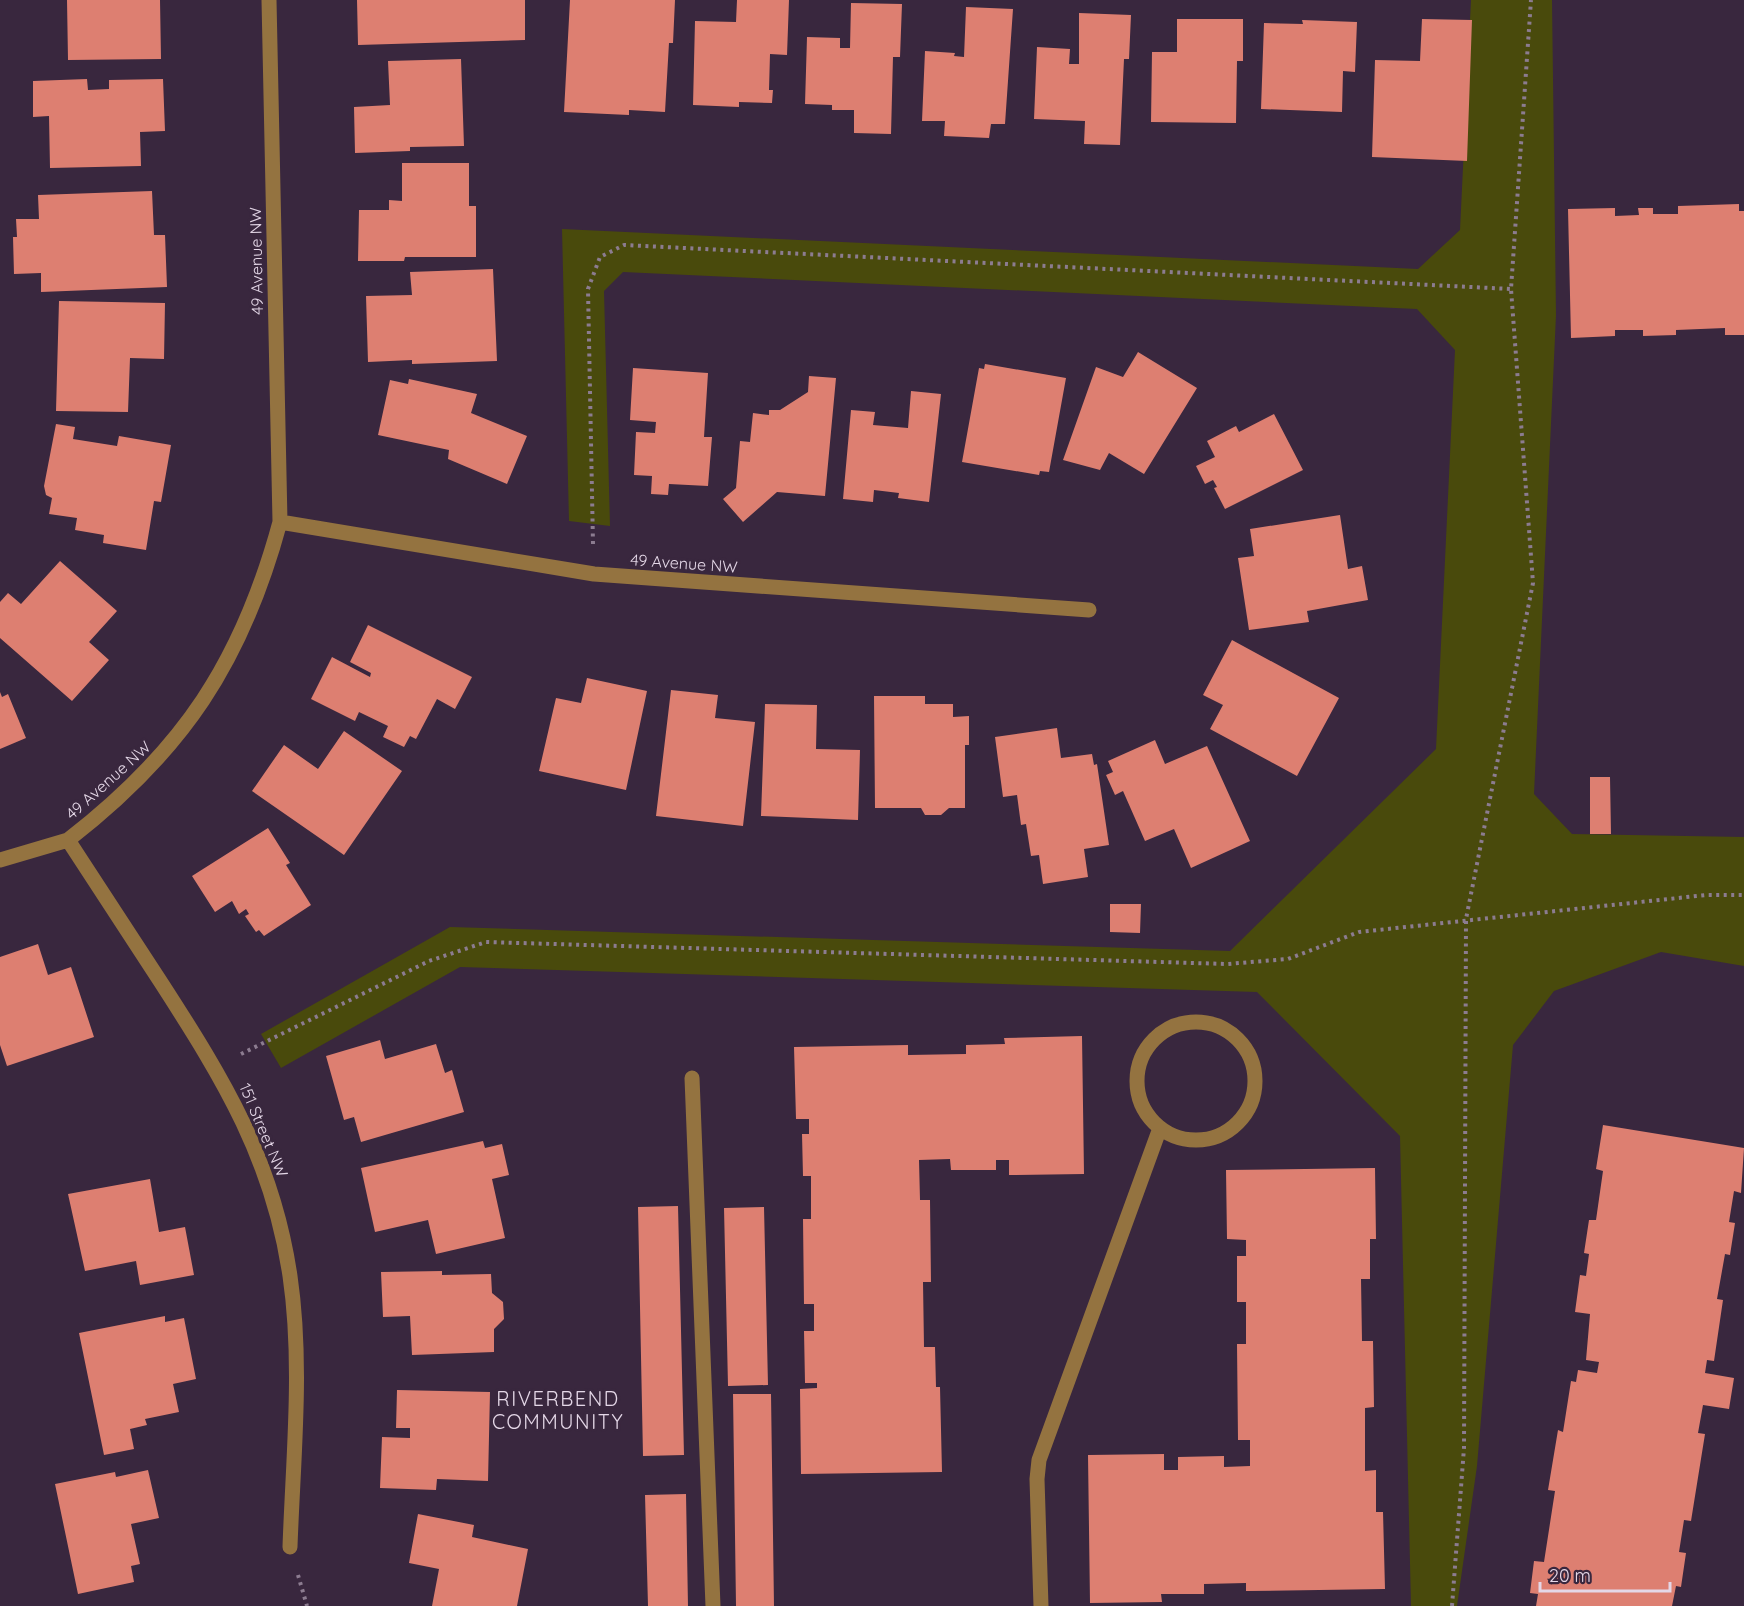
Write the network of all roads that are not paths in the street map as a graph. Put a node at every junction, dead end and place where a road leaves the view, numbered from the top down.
1 (269, 0) edge
2 (280, 522) junction
3 (1089, 610) dead end
4 (68, 840) junction
5 (0, 860) edge
6 (692, 1078) dead end
7 (1160, 1128) junction
8 (290, 1547) dead end
9 (713, 1606) edge
10 (1041, 1606) edge

1 - 2 street, 49 Avenue NW
2 - 3 street, 49 Avenue NW
2 - 4 street, 49 Avenue NW
4 - 5 street
4 - 8 street, 151 Street NW
6 - 9 street
7 - 7 street
7 - 10 street

